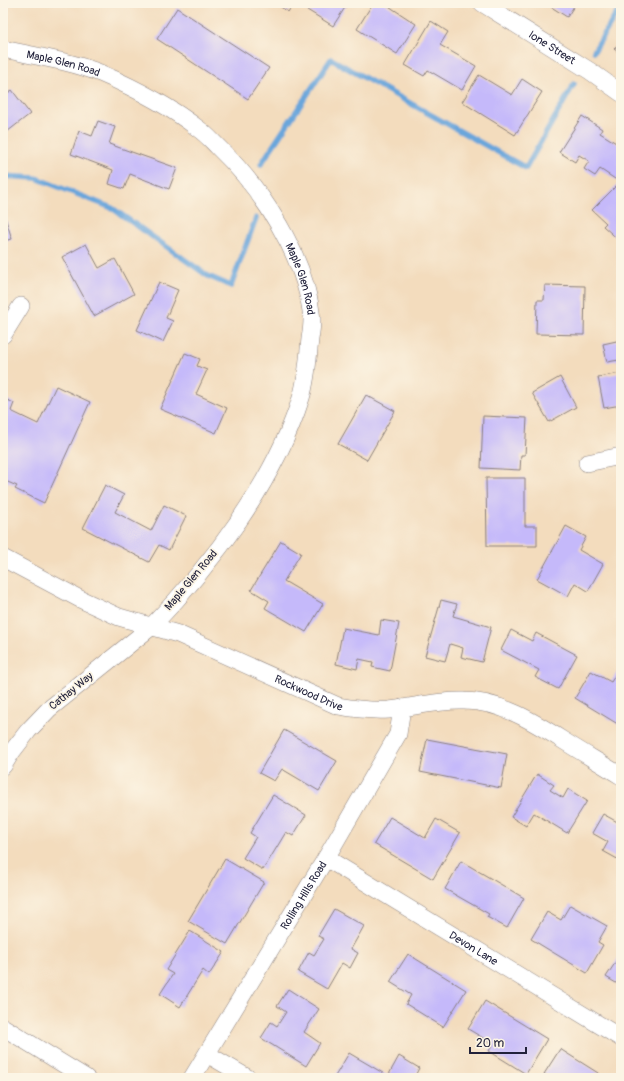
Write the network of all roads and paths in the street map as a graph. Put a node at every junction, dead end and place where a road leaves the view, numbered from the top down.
1 (482, 3) edge
2 (3, 49) edge
3 (621, 93) edge
4 (21, 306) dead end
5 (3, 335) edge
6 (621, 456) edge
7 (587, 463) dead end
8 (3, 558) edge
9 (151, 627) junction
10 (402, 708) junction
11 (3, 766) edge
12 (621, 776) edge
13 (326, 858) junction
14 (3, 1027) edge
15 (621, 1038) edge
16 (207, 1054) junction
17 (86, 1078) edge
18 (192, 1078) edge
19 (248, 1078) edge

1 - 3 street, Ione Street
2 - 9 street, Maple Glen Road
4 - 5 street
6 - 7 street
8 - 9 street, Rockwood Drive
9 - 10 street, Rockwood Drive
9 - 11 street, Cathay Way
10 - 12 street, Rockwood Drive
10 - 13 street, Rolling Hills Road
13 - 15 street, Devon Lane
13 - 16 street, Rolling Hills Road
14 - 17 street
16 - 18 street, Rolling Hills Road
16 - 19 street

